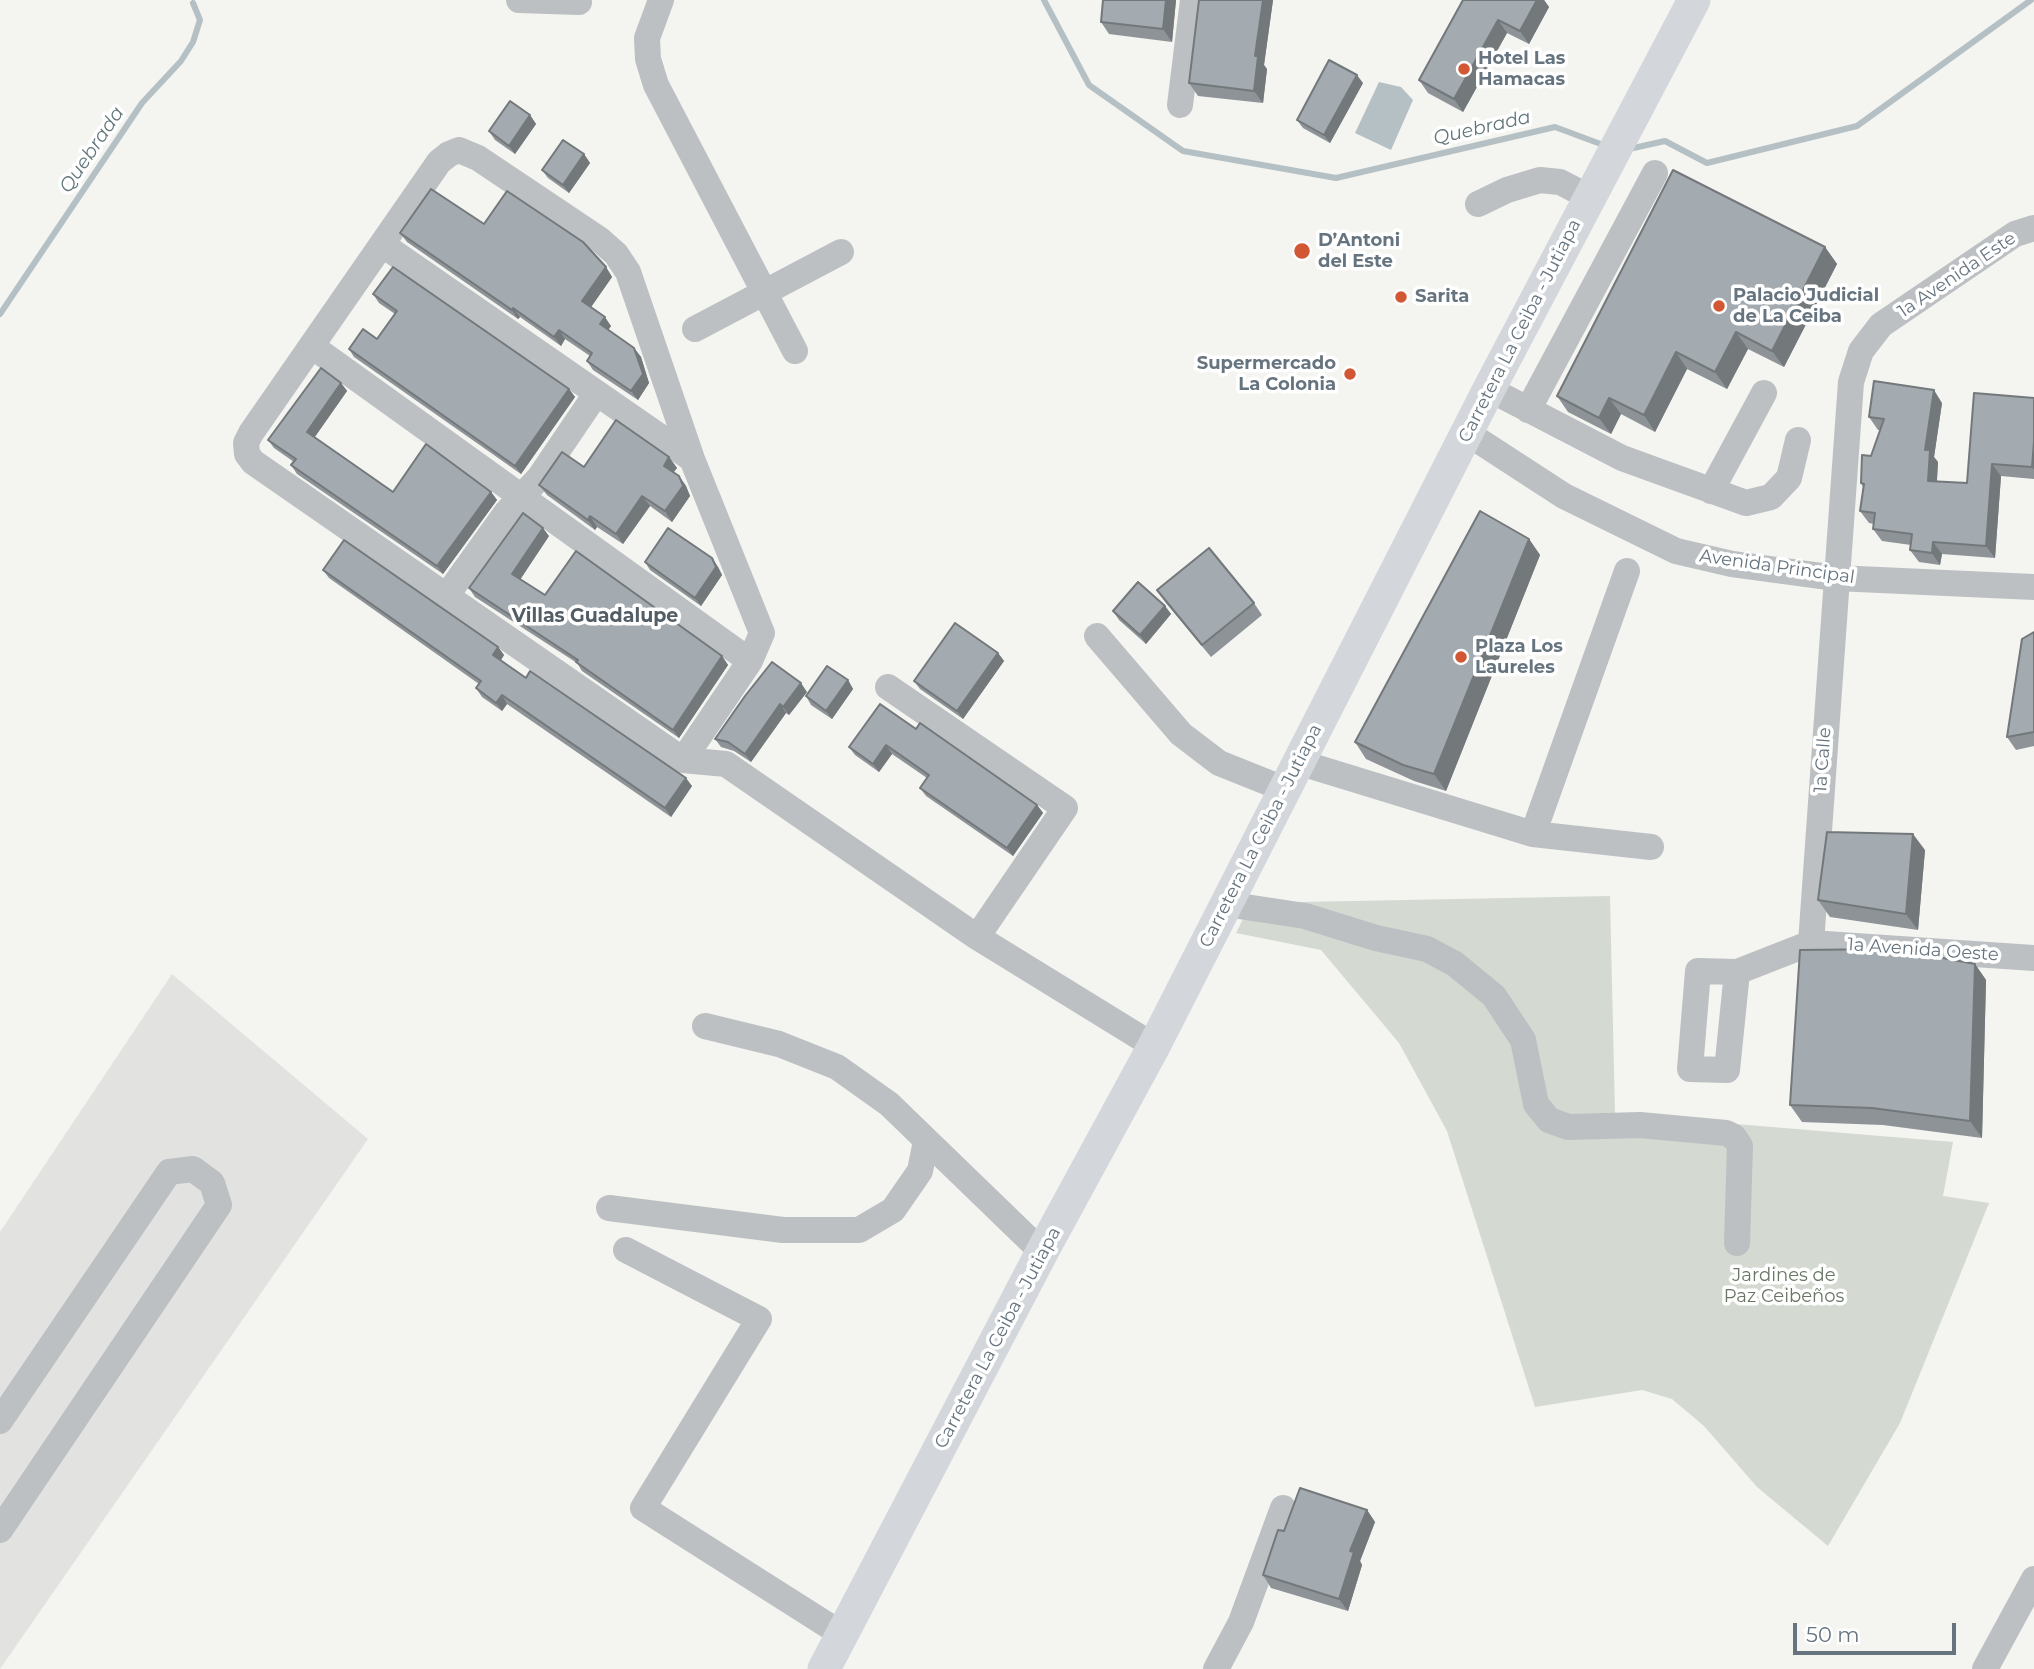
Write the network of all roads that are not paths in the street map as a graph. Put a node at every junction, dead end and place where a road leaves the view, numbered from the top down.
1 (519, 0) edge
2 (660, 0) edge
3 (1193, 0) edge
4 (1694, 0) edge
5 (579, 2) dead end
6 (1180, 105) dead end
7 (1655, 173) dead end
8 (1592, 192) junction
9 (1478, 204) dead end
10 (2034, 228) edge
11 (383, 245) junction
12 (841, 252) dead end
13 (765, 293) junction
14 (695, 329) dead end
15 (313, 347) junction
16 (795, 351) dead end
17 (1489, 389) junction
18 (1765, 393) dead end
19 (596, 394) junction
20 (1528, 410) junction
21 (1467, 433) junction
22 (1798, 440) dead end
23 (692, 459) junction
24 (1711, 491) junction
25 (522, 496) junction
26 (1627, 571) dead end
27 (1836, 578) junction
28 (2034, 587) edge
29 (445, 598) junction
30 (1097, 636) dead end
31 (750, 661) junction
32 (888, 687) dead end
33 (682, 760) junction
34 (1291, 776) junction
35 (1533, 834) junction
36 (1651, 847) dead end
37 (1226, 904) junction
38 (977, 937) junction
39 (1811, 943) junction
40 (2034, 958) edge
41 (1737, 972) dead end
42 (705, 1026) dead end
43 (1154, 1046) junction
44 (926, 1141) junction
45 (609, 1208) dead end
46 (1737, 1243) dead end
47 (626, 1250) dead end
48 (1042, 1252) junction
49 (0, 1421) edge
50 (1283, 1508) dead end
51 (0, 1530) edge
52 (2034, 1579) edge
53 (843, 1635) junction
54 (824, 1669) edge
55 (1216, 1669) edge
56 (1985, 1669) edge

1 - 5 street
2 - 13 street
3 - 6 street
4 - 8 main road, Carretera La Ceiba - Jutiapa
7 - 20 street
8 - 9 street
8 - 17 main road, Carretera La Ceiba - Jutiapa
10 - 27 street, 1a Avenida Este
11 - 15 street
11 - 19 street
11 - 23 street
12 - 13 street
13 - 14 street
13 - 16 street
15 - 25 street
15 - 29 street
17 - 20 street
17 - 21 main road, Carretera La Ceiba - Jutiapa
18 - 24 street
19 - 23 street
19 - 25 street
20 - 24 street
21 - 27 street, Avenida Principal
21 - 34 main road, Carretera La Ceiba - Jutiapa
22 - 24 street
23 - 31 street
25 - 29 street
25 - 31 street
26 - 35 street
27 - 28 street, Avenida Principal
27 - 39 street, 1a Calle
29 - 33 street
30 - 34 street
31 - 33 street
32 - 38 street
33 - 38 street
34 - 35 street
34 - 37 main road, Carretera La Ceiba - Jutiapa
35 - 36 street
37 - 43 main road, Carretera La Ceiba - Jutiapa
37 - 46 street
38 - 43 street
39 - 40 street, 1a Avenida Oeste
39 - 41 street
42 - 44 street
43 - 48 main road, Carretera La Ceiba - Jutiapa
44 - 45 street
44 - 48 street
47 - 53 street
48 - 53 main road, Carretera La Ceiba - Jutiapa
49 - 51 street
50 - 55 street
52 - 56 street
53 - 54 main road, Carretera La Ceiba - Jutiapa

